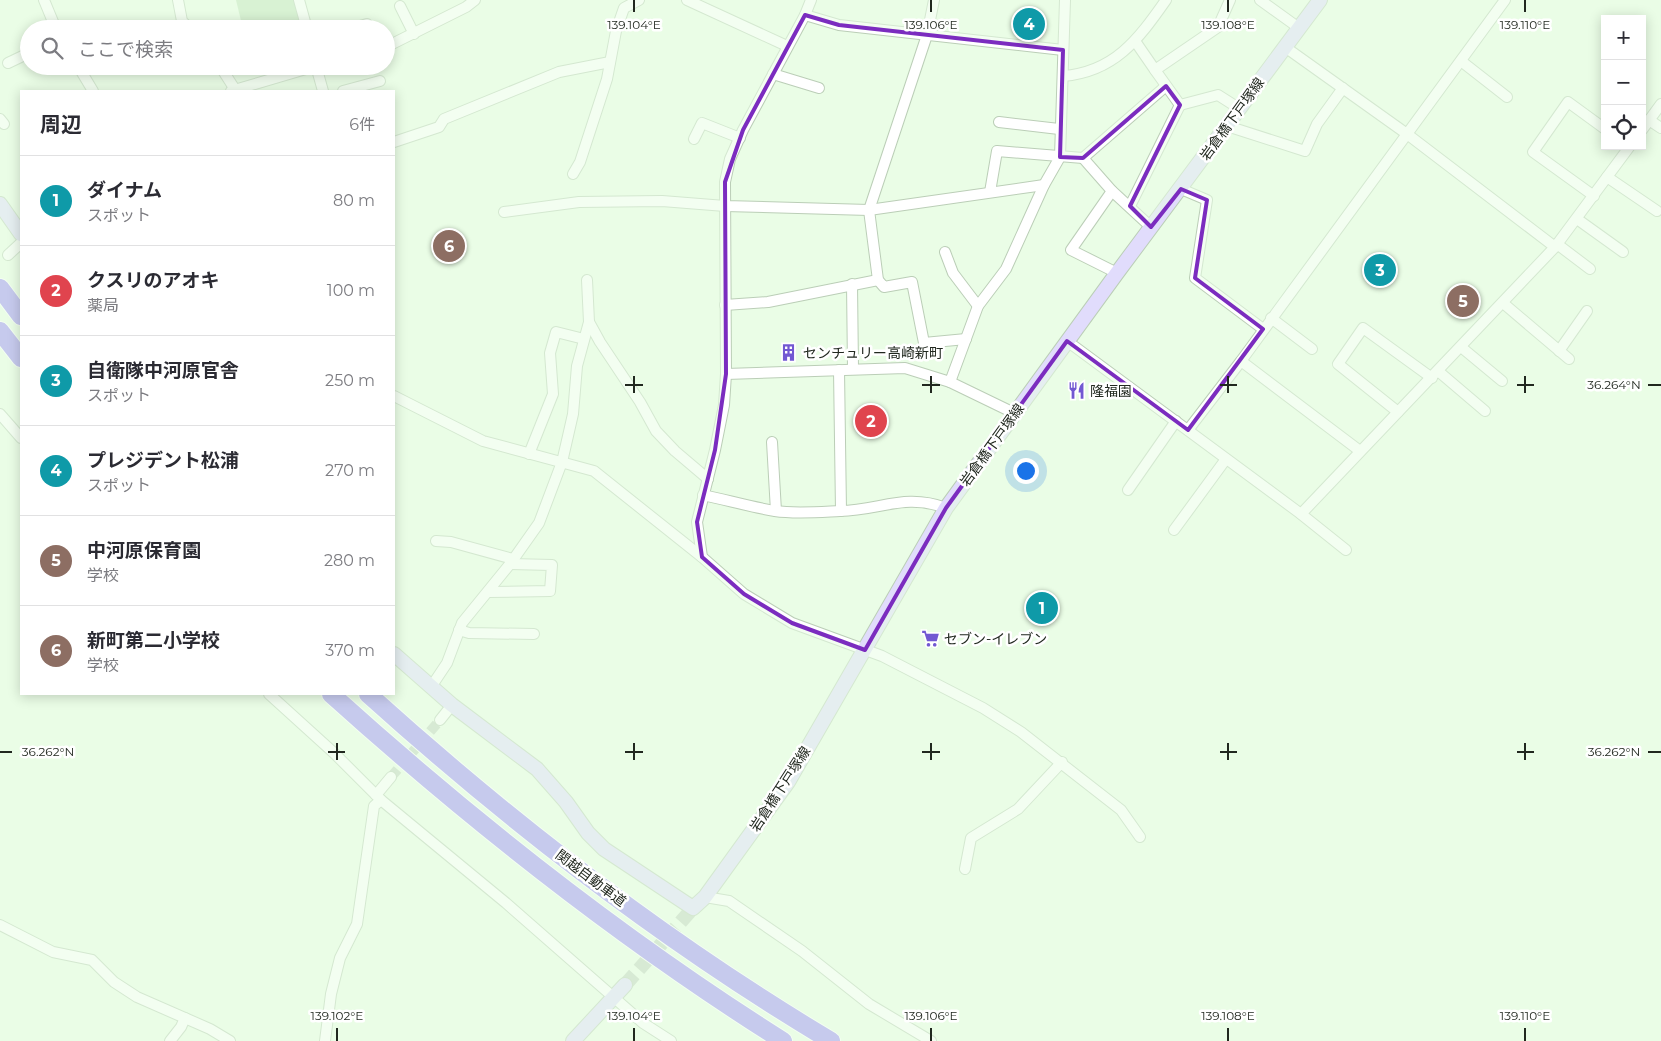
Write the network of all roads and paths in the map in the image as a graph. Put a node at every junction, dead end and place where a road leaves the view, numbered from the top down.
1 (44, 0) edge
2 (178, 0) edge
3 (299, 0) edge
4 (475, 0) edge
5 (639, 0) edge
6 (687, 0) edge
7 (810, 0) edge
8 (934, 0) edge
9 (1065, 0) edge
10 (1166, 0) edge
11 (1230, 0) edge
12 (1260, 0) edge
13 (1320, 0) edge
14 (1506, 0) edge
15 (400, 6) dead end
16 (805, 15) junction
17 (52, 20) edge
18 (182, 20) edge
19 (305, 20) edge
20 (1299, 28) junction
21 (414, 34) junction
22 (927, 35) junction
23 (1135, 41) junction
24 (395, 42) edge
25 (787, 46) junction
26 (1285, 47) junction
27 (1064, 50) junction
28 (20, 57) edge
29 (1460, 61) junction
30 (610, 62) junction
31 (8, 63) dead end
32 (1155, 70) junction
33 (774, 74) junction
34 (83, 75) edge
35 (225, 75) edge
36 (286, 75) edge
37 (319, 75) edge
38 (1063, 76) junction
39 (380, 81) dead end
40 (1166, 86) junction
41 (818, 88) dead end
42 (1342, 88) junction
43 (92, 90) edge
44 (233, 90) edge
45 (237, 90) edge
46 (323, 90) edge
47 (347, 90) edge
48 (1507, 97) dead end
49 (1661, 104) edge
50 (1180, 105) junction
51 (1240, 109) junction
52 (1649, 120) junction
53 (999, 122) dead end
54 (1646, 124) edge
55 (1227, 126) junction
56 (1601, 126) edge
57 (1661, 128) edge
58 (1059, 129) junction
59 (1407, 134) junction
60 (740, 138) junction
61 (694, 139) dead end
62 (395, 142) edge
63 (1627, 150) edge
64 (1060, 157) junction
65 (1083, 158) junction
66 (573, 174) dead end
67 (1607, 177) junction
68 (1044, 185) junction
69 (1180, 188) junction
70 (1112, 191) junction
71 (990, 192) junction
72 (1594, 196) junction
73 (0, 204) edge
74 (725, 206) junction
75 (1130, 206) junction
76 (869, 210) junction
77 (1657, 211) dead end
78 (504, 212) dead end
79 (1577, 219) junction
80 (1151, 227) junction
81 (20, 233) edge
82 (20, 244) edge
83 (1556, 245) junction
84 (945, 252) dead end
85 (1623, 252) dead end
86 (8, 255) dead end
87 (1590, 268) dead end
88 (1117, 273) junction
89 (587, 280) dead end
90 (878, 280) junction
91 (852, 284) junction
92 (0, 288) edge
93 (1503, 303) junction
94 (725, 305) junction
95 (978, 306) junction
96 (1586, 311) dead end
97 (20, 315) edge
98 (1271, 318) junction
99 (589, 322) junction
100 (1263, 329) junction
101 (0, 331) edge
102 (584, 339) junction
103 (966, 339) junction
104 (1067, 341) junction
105 (1461, 347) junction
106 (1312, 349) dead end
107 (1559, 351) junction
108 (20, 357) edge
109 (1569, 359) dead end
110 (1241, 361) junction
111 (853, 369) junction
112 (839, 370) junction
113 (726, 374) junction
114 (1435, 375) junction
115 (1502, 381) dead end
116 (950, 382) junction
117 (395, 397) edge
118 (1485, 411) dead end
119 (1398, 412) junction
120 (1014, 413) junction
121 (0, 414) edge
122 (1176, 421) junction
123 (1188, 430) junction
124 (20, 437) edge
125 (772, 442) dead end
126 (1360, 451) junction
127 (529, 454) junction
128 (1226, 459) junction
129 (562, 462) junction
130 (708, 479) junction
131 (1128, 490) dead end
132 (703, 495) junction
133 (946, 508) junction
134 (776, 511) junction
135 (841, 511) junction
136 (1301, 514) junction
137 (1174, 530) dead end
138 (436, 541) dead end
139 (1346, 550) dead end
140 (702, 557) junction
141 (512, 562) junction
142 (488, 592) junction
143 (459, 630) junction
144 (534, 634) dead end
145 (865, 650) junction
146 (395, 655) edge
147 (431, 687) junction
148 (270, 695) edge
149 (332, 695) edge
150 (369, 695) edge
151 (452, 705) junction
152 (440, 720) tunnel mouth
153 (1062, 762) junction
154 (391, 777) tunnel mouth
155 (378, 798) junction
156 (1140, 837) dead end
157 (965, 869) dead end
158 (704, 897) junction
159 (0, 925) edge
160 (625, 985) tunnel mouth
161 (615, 996) junction
162 (185, 1018) junction
163 (170, 1041) edge
164 (230, 1041) edge
165 (325, 1041) edge
166 (573, 1041) edge
167 (671, 1041) edge
168 (783, 1041) edge
169 (831, 1041) edge
170 (931, 1041) edge

1 - 17 street
2 - 18 street
3 - 19 street
4 - 21 street
5 - 30 street
6 - 25 street
7 - 16 street
8 - 22 street
9 - 27 street
10 - 23 street
11 - 32 street
12 - 20 street
13 - 20 street, 岩倉橋下戸塚線
14 - 29 street
15 - 21 street
16 - 22 street
16 - 25 street
20 - 26 street, 岩倉橋下戸塚線
21 - 24 street
22 - 27 street
22 - 76 street
23 - 32 street
23 - 38 street
25 - 33 street
26 - 42 street
26 - 51 street, 岩倉橋下戸塚線
27 - 38 street
28 - 31 street
29 - 48 street
29 - 59 street
30 - 62 street
30 - 66 street
32 - 40 street
33 - 41 street
33 - 60 street
34 - 43 street
35 - 44 street
36 - 45 street
37 - 46 street
38 - 58 street
39 - 47 street
40 - 50 street
40 - 65 street
42 - 55 street
42 - 59 street
49 - 52 street
50 - 51 street
50 - 75 street
51 - 55 street, 岩倉橋下戸塚線
52 - 54 street
52 - 57 street
53 - 58 street
55 - 69 street, 岩倉橋下戸塚線
56 - 72 street
58 - 64 street
59 - 83 street
59 - 98 street
60 - 61 street
60 - 74 street
63 - 67 street
64 - 65 street
64 - 68 street
64 - 71 street
65 - 70 street
67 - 72 street
67 - 77 street
68 - 71 street
68 - 95 street
69 - 80 street, 岩倉橋下戸塚線
69 - 100 street
70 - 75 street
70 - 88 street
71 - 76 street
72 - 79 street
73 - 81 street
74 - 76 street
74 - 78 street
74 - 94 street
75 - 80 street
76 - 90 street
79 - 83 street
79 - 85 street
80 - 88 street, 岩倉橋下戸塚線
82 - 86 street
83 - 87 street
83 - 93 street
84 - 95 street
88 - 104 street, 岩倉橋下戸塚線
89 - 99 street
90 - 91 street
90 - 103 street
91 - 94 street
91 - 111 street
92 - 97 highway
93 - 105 street
93 - 107 street
94 - 113 street
95 - 103 street
96 - 107 street
98 - 100 street
98 - 106 street
99 - 102 street
99 - 130 street
100 - 110 street
101 - 108 highway
102 - 127 street
102 - 129 street
103 - 116 street
104 - 120 street, 岩倉橋下戸塚線
104 - 122 street
105 - 114 street
105 - 115 street
107 - 109 street
110 - 123 street
110 - 126 street
111 - 112 street
111 - 116 street
112 - 113 street
112 - 135 street
113 - 130 street
114 - 118 street
114 - 119 street
114 - 119 street
116 - 120 street
117 - 127 street
119 - 126 street
120 - 133 street, 岩倉橋下戸塚線
121 - 124 street
122 - 123 street
122 - 131 street
123 - 128 street
125 - 134 street
126 - 136 street
127 - 129 street
128 - 136 street
128 - 137 street
129 - 140 street
129 - 141 street
130 - 132 street
132 - 134 street
132 - 140 street
133 - 135 street
133 - 145 street, 岩倉橋下戸塚線
134 - 135 street
136 - 139 street
138 - 141 street
140 - 145 street
141 - 142 street
141 - 142 street
142 - 143 street
143 - 144 street
143 - 147 street
145 - 153 street
145 - 158 street, 岩倉橋下戸塚線
146 - 147 street
147 - 151 street
148 - 155 street
149 - 168 highway, 関越自動車道
150 - 169 highway, 関越自動車道
151 - 152 street
151 - 158 street, 岩倉橋下戸塚線
153 - 156 street
153 - 157 street
154 - 155 street
155 - 161 street
155 - 165 street
158 - 170 street
159 - 162 street
160 - 161 street
161 - 166 street
161 - 167 street
162 - 163 street
162 - 164 street

